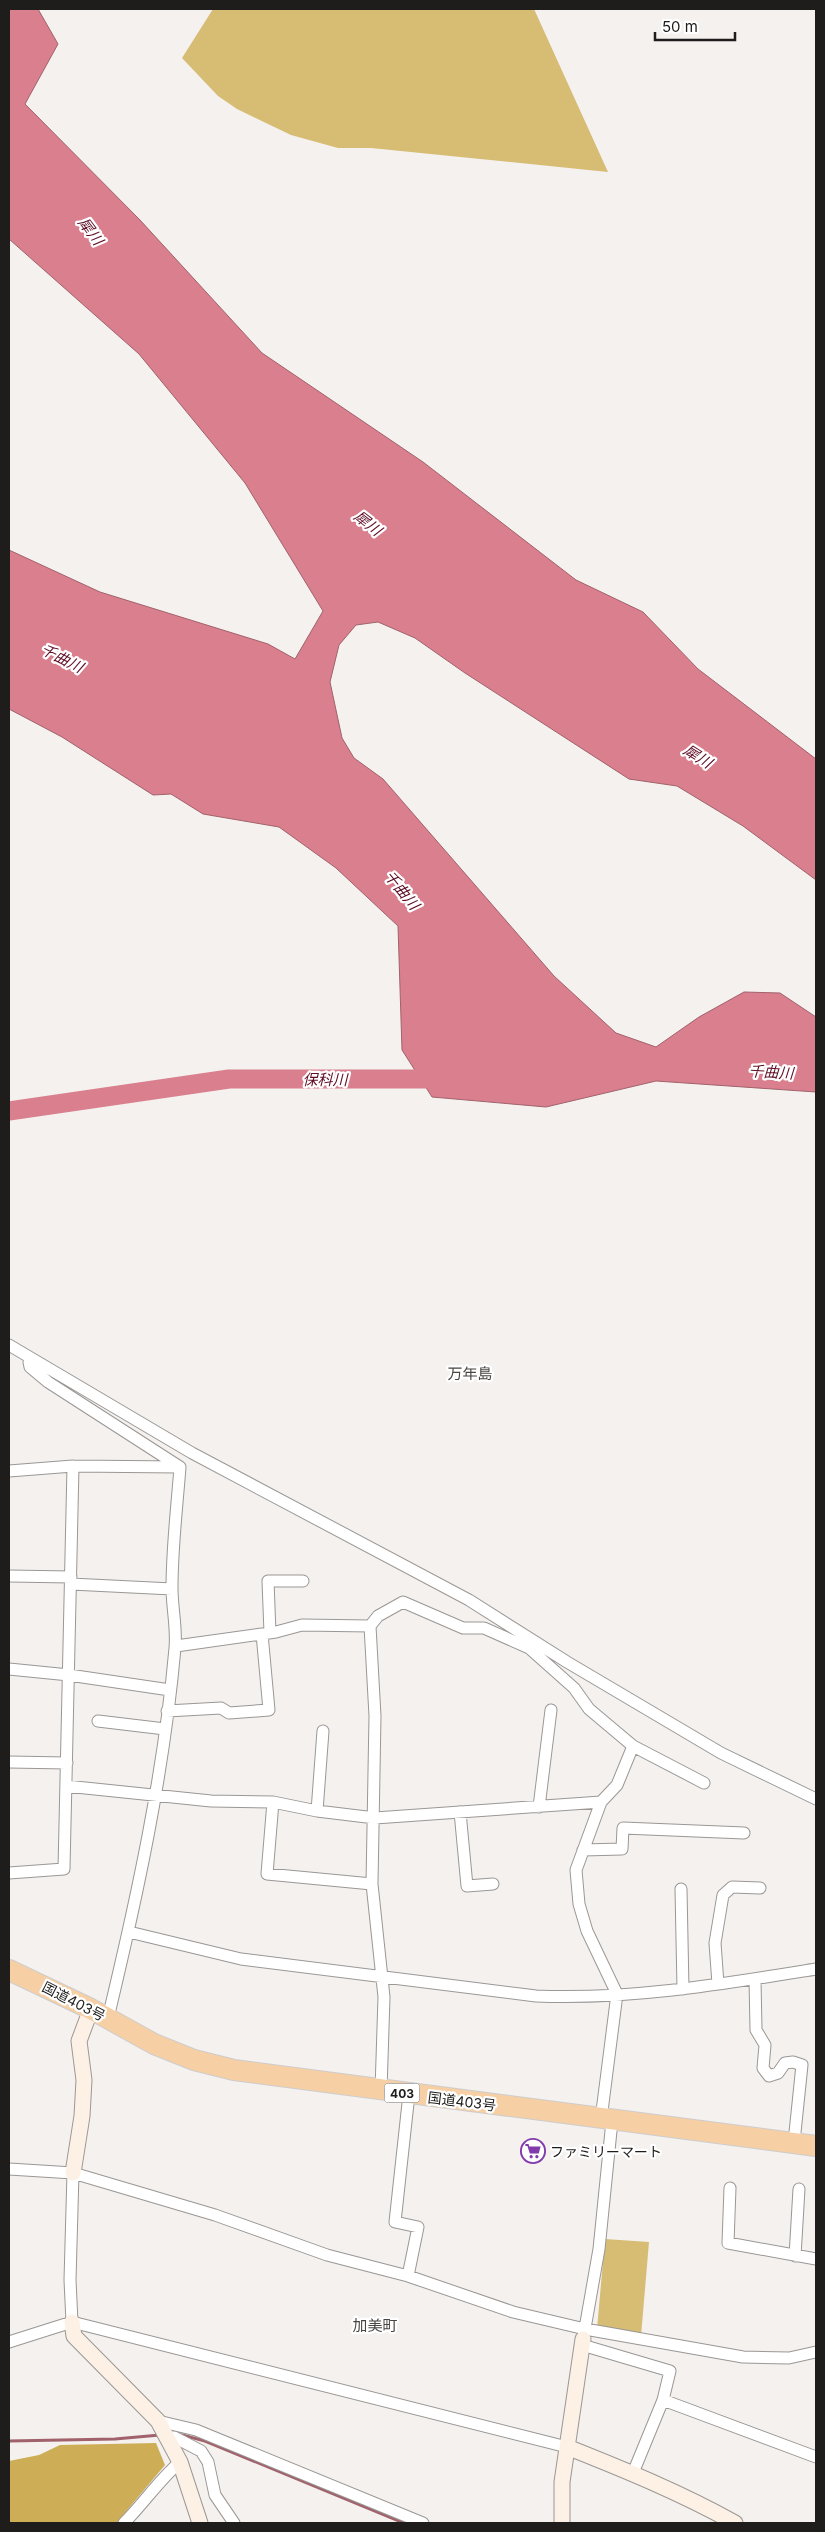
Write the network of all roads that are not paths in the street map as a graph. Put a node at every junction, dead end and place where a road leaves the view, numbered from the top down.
1 (9, 1345) edge
2 (28, 1359) junction
3 (73, 1466) junction
4 (180, 1467) junction
5 (9, 1471) edge
6 (9, 1576) edge
7 (71, 1581) junction
8 (302, 1582) dead end
9 (172, 1589) junction
10 (370, 1626) junction
11 (266, 1633) junction
12 (532, 1644) junction
13 (176, 1646) junction
14 (9, 1670) edge
15 (69, 1674) junction
16 (170, 1690) junction
17 (551, 1710) dead end
18 (167, 1711) junction
19 (98, 1721) dead end
20 (164, 1729) junction
21 (324, 1731) dead end
22 (633, 1746) junction
23 (9, 1762) edge
24 (67, 1763) junction
25 (704, 1783) dead end
26 (66, 1786) junction
27 (155, 1796) junction
28 (816, 1799) edge
29 (273, 1802) junction
30 (601, 1802) junction
31 (538, 1807) junction
32 (318, 1811) junction
33 (460, 1812) junction
34 (375, 1818) junction
35 (744, 1834) dead end
36 (583, 1850) junction
37 (9, 1873) edge
38 (372, 1884) junction
39 (494, 1884) dead end
40 (760, 1888) dead end
41 (681, 1889) dead end
42 (129, 1932) junction
43 (816, 1969) edge
44 (9, 1970) edge
45 (382, 1977) junction
46 (755, 1979) junction
47 (718, 1984) junction
48 (683, 1989) junction
49 (617, 1994) junction
50 (100, 2013) junction
51 (381, 2090) junction
52 (410, 2094) junction
53 (606, 2120) junction
54 (794, 2142) junction
55 (816, 2146) edge
56 (9, 2169) edge
57 (73, 2173) junction
58 (730, 2188) dead end
59 (800, 2189) dead end
60 (795, 2256) junction
61 (816, 2260) edge
62 (408, 2276) junction
63 (72, 2322) junction
64 (584, 2338) junction
65 (9, 2342) edge
66 (816, 2352) edge
67 (663, 2400) junction
68 (158, 2421) junction
69 (167, 2437) junction
70 (567, 2447) junction
71 (816, 2457) edge
72 (180, 2462) junction
73 (633, 2473) junction
74 (124, 2523) edge
75 (200, 2523) edge
76 (234, 2523) edge
77 (423, 2523) edge
78 (562, 2523) edge
79 (735, 2523) edge

1 - 2 street
2 - 4 street
2 - 12 street
3 - 4 street
3 - 5 street
3 - 7 street
4 - 9 street
6 - 7 street
7 - 9 street
7 - 15 street
8 - 11 street
9 - 13 street
10 - 11 street
10 - 12 street
10 - 34 street
11 - 13 street
11 - 18 street
12 - 22 street
12 - 28 street
13 - 16 street
14 - 15 street
15 - 16 street
15 - 24 street
16 - 18 street
17 - 31 street
18 - 20 street
19 - 20 street
20 - 27 street
21 - 32 street
22 - 25 street
22 - 30 street
23 - 24 street
24 - 26 street
26 - 27 street
26 - 37 street
27 - 29 street
27 - 42 street
29 - 32 street
29 - 38 street
30 - 31 street
30 - 36 street
31 - 33 street
32 - 34 street
33 - 34 street
33 - 39 street
34 - 38 street
35 - 36 street
36 - 49 street
38 - 45 street
40 - 47 street
41 - 48 street
42 - 45 street
42 - 50 street
43 - 46 street
44 - 50 highway, 国道403号 / 403
45 - 49 street
45 - 51 street
46 - 47 street
46 - 54 street
47 - 48 street
48 - 49 street
49 - 53 street
50 - 51 highway, 国道403号 / 403
50 - 57 street
51 - 52 highway, 国道403号 / 403
52 - 53 highway, 国道403号 / 403
52 - 62 street
53 - 54 highway, 国道403号 / 403
53 - 64 street
54 - 55 highway, 国道403号 / 403
56 - 57 street
57 - 62 street
57 - 63 street
58 - 60 street
59 - 60 street
60 - 61 street
62 - 64 street
63 - 65 street
63 - 68 street
63 - 70 street
64 - 66 street
64 - 67 street
64 - 70 street
67 - 71 street
67 - 73 street
68 - 69 street
68 - 77 street
69 - 72 street
69 - 76 street
70 - 73 street
70 - 78 street
72 - 74 street
72 - 75 street
73 - 79 street

